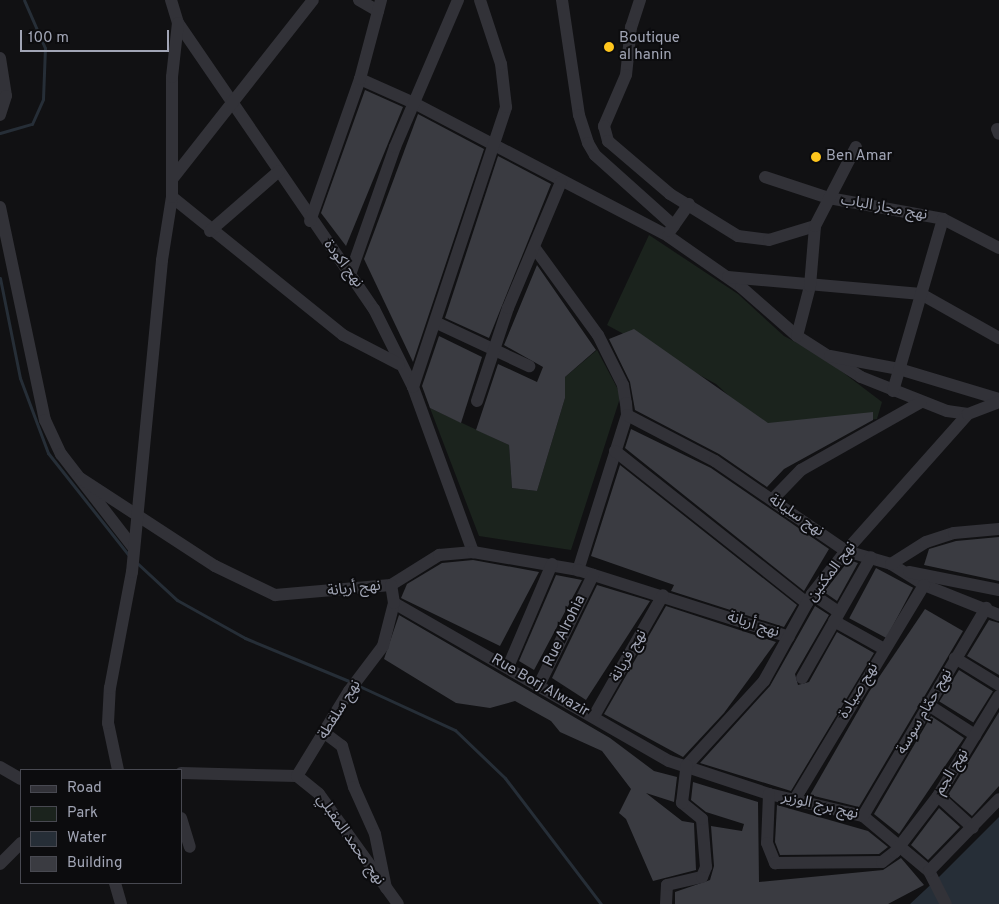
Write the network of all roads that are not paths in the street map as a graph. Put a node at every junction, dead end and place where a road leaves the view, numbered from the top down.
1 (171, 0) edge
2 (313, 0) edge
3 (359, 0) edge
4 (458, 0) edge
5 (480, 0) edge
6 (562, 0) edge
7 (640, 0) edge
8 (380, 6) edge
9 (178, 23) junction
10 (0, 58) edge
11 (360, 79) junction
12 (233, 100) junction
13 (414, 103) junction
14 (0, 115) edge
15 (494, 144) junction
16 (856, 146) dead end
17 (279, 172) junction
18 (764, 177) dead end
19 (174, 178) junction
20 (561, 182) junction
21 (172, 198) junction
22 (829, 198) junction
23 (688, 204) junction
24 (0, 207) edge
25 (943, 219) junction
26 (310, 221) junction
27 (815, 226) junction
28 (210, 231) junction
29 (671, 231) junction
30 (534, 246) junction
31 (999, 248) edge
32 (351, 272) junction
33 (728, 277) junction
34 (810, 283) junction
35 (920, 294) junction
36 (437, 323) junction
37 (797, 336) junction
38 (999, 338) edge
39 (491, 351) junction
40 (830, 356) junction
41 (400, 364) junction
42 (529, 366) dead end
43 (899, 369) junction
44 (413, 387) junction
45 (893, 391) junction
46 (999, 400) edge
47 (477, 401) dead end
48 (921, 402) junction
49 (968, 414) junction
50 (627, 415) junction
51 (615, 451) junction
52 (80, 478) junction
53 (772, 500) junction
54 (136, 511) junction
55 (999, 529) edge
56 (133, 547) junction
57 (846, 551) junction
58 (473, 552) junction
59 (871, 557) junction
60 (552, 564) junction
61 (891, 564) junction
62 (578, 570) junction
63 (906, 572) junction
64 (593, 575) junction
65 (924, 585) junction
66 (391, 586) junction
67 (999, 590) edge
68 (663, 595) junction
69 (810, 599) junction
70 (394, 603) junction
71 (986, 608) junction
72 (999, 615) edge
73 (837, 616) junction
74 (789, 637) junction
75 (884, 649) junction
76 (955, 658) junction
77 (508, 667) junction
78 (802, 678) dead end
79 (999, 685) edge
80 (538, 687) junction
81 (999, 696) edge
82 (930, 706) junction
83 (594, 716) junction
84 (326, 734) junction
85 (975, 735) junction
86 (687, 765) junction
87 (0, 767) edge
88 (118, 769) edge
89 (182, 773) edge
90 (297, 776) junction
91 (20, 778) edge
92 (770, 794) junction
93 (938, 796) junction
94 (795, 799) junction
95 (999, 799) edge
96 (863, 816) junction
97 (182, 821) edge
98 (973, 828) junction
99 (20, 844) edge
100 (902, 844) junction
101 (190, 847) dead end
102 (0, 864) edge
103 (931, 875) junction
104 (115, 884) edge
105 (386, 890) junction
106 (121, 904) edge
107 (398, 904) edge
108 (666, 904) edge
109 (946, 904) edge

1 - 9 street, نهج اكودة
2 - 12 street
3 - 8 street
4 - 13 street
5 - 15 street
6 - 29 street
7 - 23 street
8 - 11 street
9 - 12 street, نهج اكودة
9 - 19 street
10 - 14 street
11 - 13 street
11 - 26 street
12 - 17 street, نهج اكودة
12 - 19 street
13 - 15 street
13 - 32 street
15 - 20 street
15 - 36 street
16 - 22 street
17 - 26 street, نهج اكودة
17 - 28 street
18 - 22 street, نهج مجاز الباب
19 - 21 street
20 - 29 street
20 - 30 street
21 - 28 street
21 - 54 street
22 - 25 street, نهج مجاز الباب
22 - 27 street
23 - 27 street
23 - 29 street
24 - 52 street
25 - 31 street, نهج مجاز الباب
25 - 35 street
26 - 32 street, نهج اكودة
27 - 34 street
28 - 41 street
29 - 33 street
30 - 39 street
30 - 50 street
32 - 41 street, نهج اكودة
33 - 34 street
33 - 37 street
34 - 35 street
34 - 37 street
35 - 38 street
35 - 43 street
36 - 39 street
36 - 44 street
37 - 40 street
39 - 42 street
39 - 47 street
40 - 43 street
40 - 45 street
41 - 44 street, نهج اكودة
43 - 45 street
43 - 46 street
44 - 58 street, نهج اكودة
45 - 48 street
46 - 49 street, نهج المكنين
48 - 49 street
48 - 53 street
49 - 57 street, نهج المكنين
50 - 51 street
50 - 53 street, نهج سليانة
51 - 62 street
51 - 69 street
52 - 54 street, نهج أريانة
52 - 56 street
53 - 57 street, نهج سليانة
54 - 56 street
54 - 66 street, نهج أريانة
55 - 61 street
56 - 88 street
57 - 59 street, نهج سليانة
57 - 69 street, نهج المكنين
58 - 60 street, نهج أريانة
58 - 66 street, نهج أريانة
59 - 61 street, نهج سليانة
59 - 73 street
60 - 62 street, نهج أريانة
60 - 77 street
61 - 63 street, نهج سليانة
62 - 64 street, نهج أريانة
63 - 65 street, نهج سليانة
63 - 67 street
64 - 68 street, نهج أريانة
64 - 80 street, Rue Alrohia
65 - 71 street, نهج سليانة
65 - 75 street, نهج صيادة
66 - 70 street, نهج سلقطة
68 - 74 street, نهج أريانة
68 - 83 street, نهج فريانة
69 - 73 street
69 - 74 street, نهج المكنين
70 - 77 street, Rue Borj Alwazir
70 - 84 street, نهج سلقطة
71 - 72 street, نهج سليانة
71 - 76 street, نهج حمّام سوسة
73 - 75 street
73 - 78 street
74 - 86 street, نهج المكنين
75 - 94 street, نهج صيادة
76 - 79 street
76 - 82 street, نهج حمّام سوسة
77 - 80 street, Rue Borj Alwazir
80 - 83 street, Rue Borj Alwazir
81 - 85 street, نهج الجم
82 - 85 street
82 - 96 street, نهج حمّام سوسة
83 - 86 street, Rue Borj Alwazir
84 - 90 street, نهج سلقطة
84 - 105 street
85 - 93 street, نهج الجم
86 - 92 street, نهج برج الوزير
86 - 108 street
87 - 91 street
89 - 90 street
90 - 105 street, نهج محمد المقبلي
92 - 94 street, نهج برج الوزير
92 - 100 street, نهج الجم
93 - 98 street
93 - 100 street, نهج الجم
94 - 96 street, نهج برج الوزير
95 - 98 street
96 - 100 street, نهج برج الوزير
97 - 101 street
98 - 103 street
99 - 102 street
100 - 103 street, نهج برج الوزير
103 - 109 street, نهج برج الوزير
104 - 106 street
105 - 107 street, نهج محمد المقبلي

